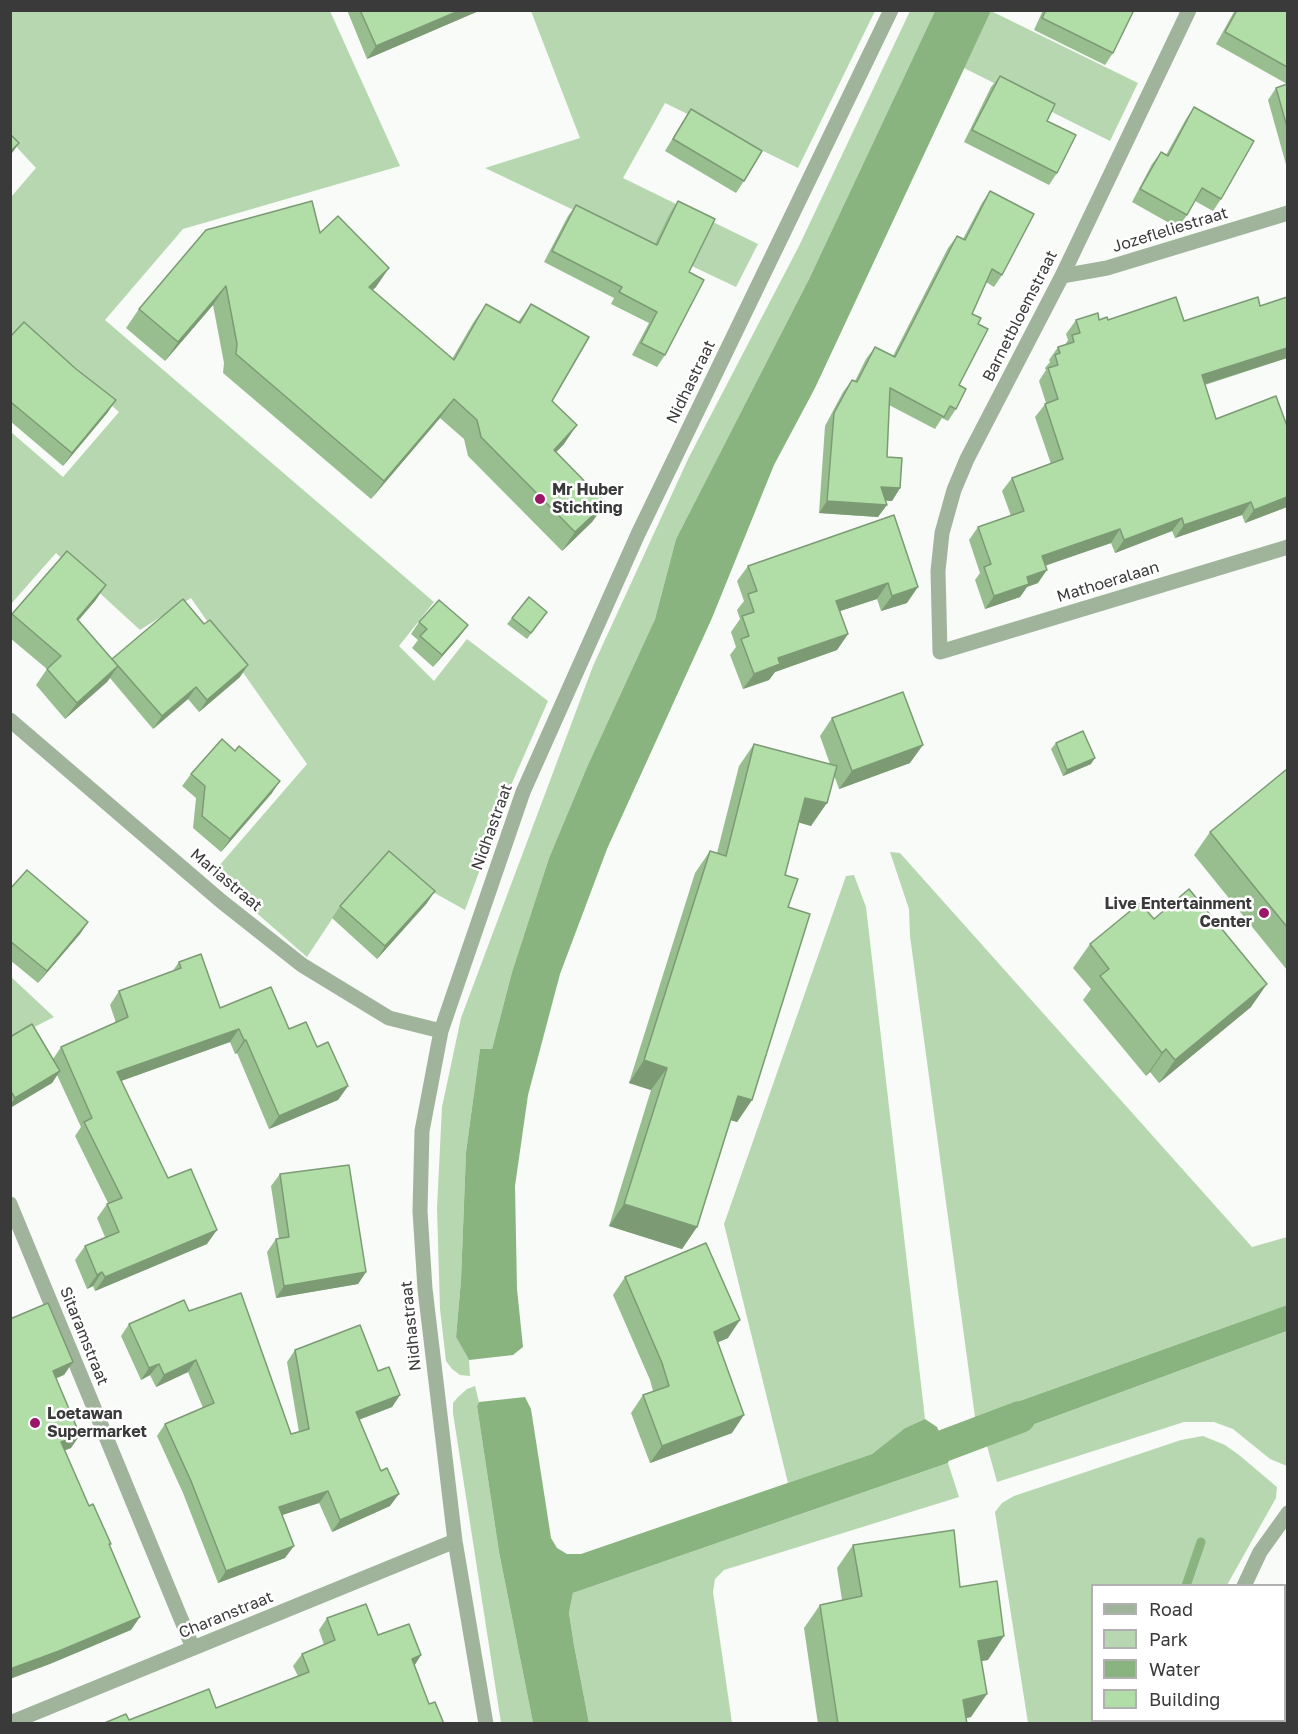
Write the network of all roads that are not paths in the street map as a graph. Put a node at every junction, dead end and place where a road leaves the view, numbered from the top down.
1 (891, 10) edge
2 (1189, 10) edge
3 (1287, 213) edge
4 (1062, 276) junction
5 (1287, 547) edge
6 (940, 652) joint
7 (10, 720) edge
8 (441, 1031) junction
9 (10, 1204) edge
10 (1287, 1513) edge
11 (455, 1540) junction
12 (1245, 1584) edge
13 (193, 1648) junction
14 (10, 1722) edge
15 (486, 1724) edge

1 - 8 street, Nidhastraat
2 - 4 street, Barnetbloemstraat
3 - 4 street, Jozefleliestraat
4 - 6 street, Barnetbloemstraat
5 - 6 street, Mathoeralaan
7 - 8 street, Mariastraat
8 - 11 street, Nidhastraat
9 - 13 street, Sitaramstraat
10 - 12 street
11 - 13 street, Charanstraat
11 - 15 street, Nidhastraat
13 - 14 street, Charanstraat

